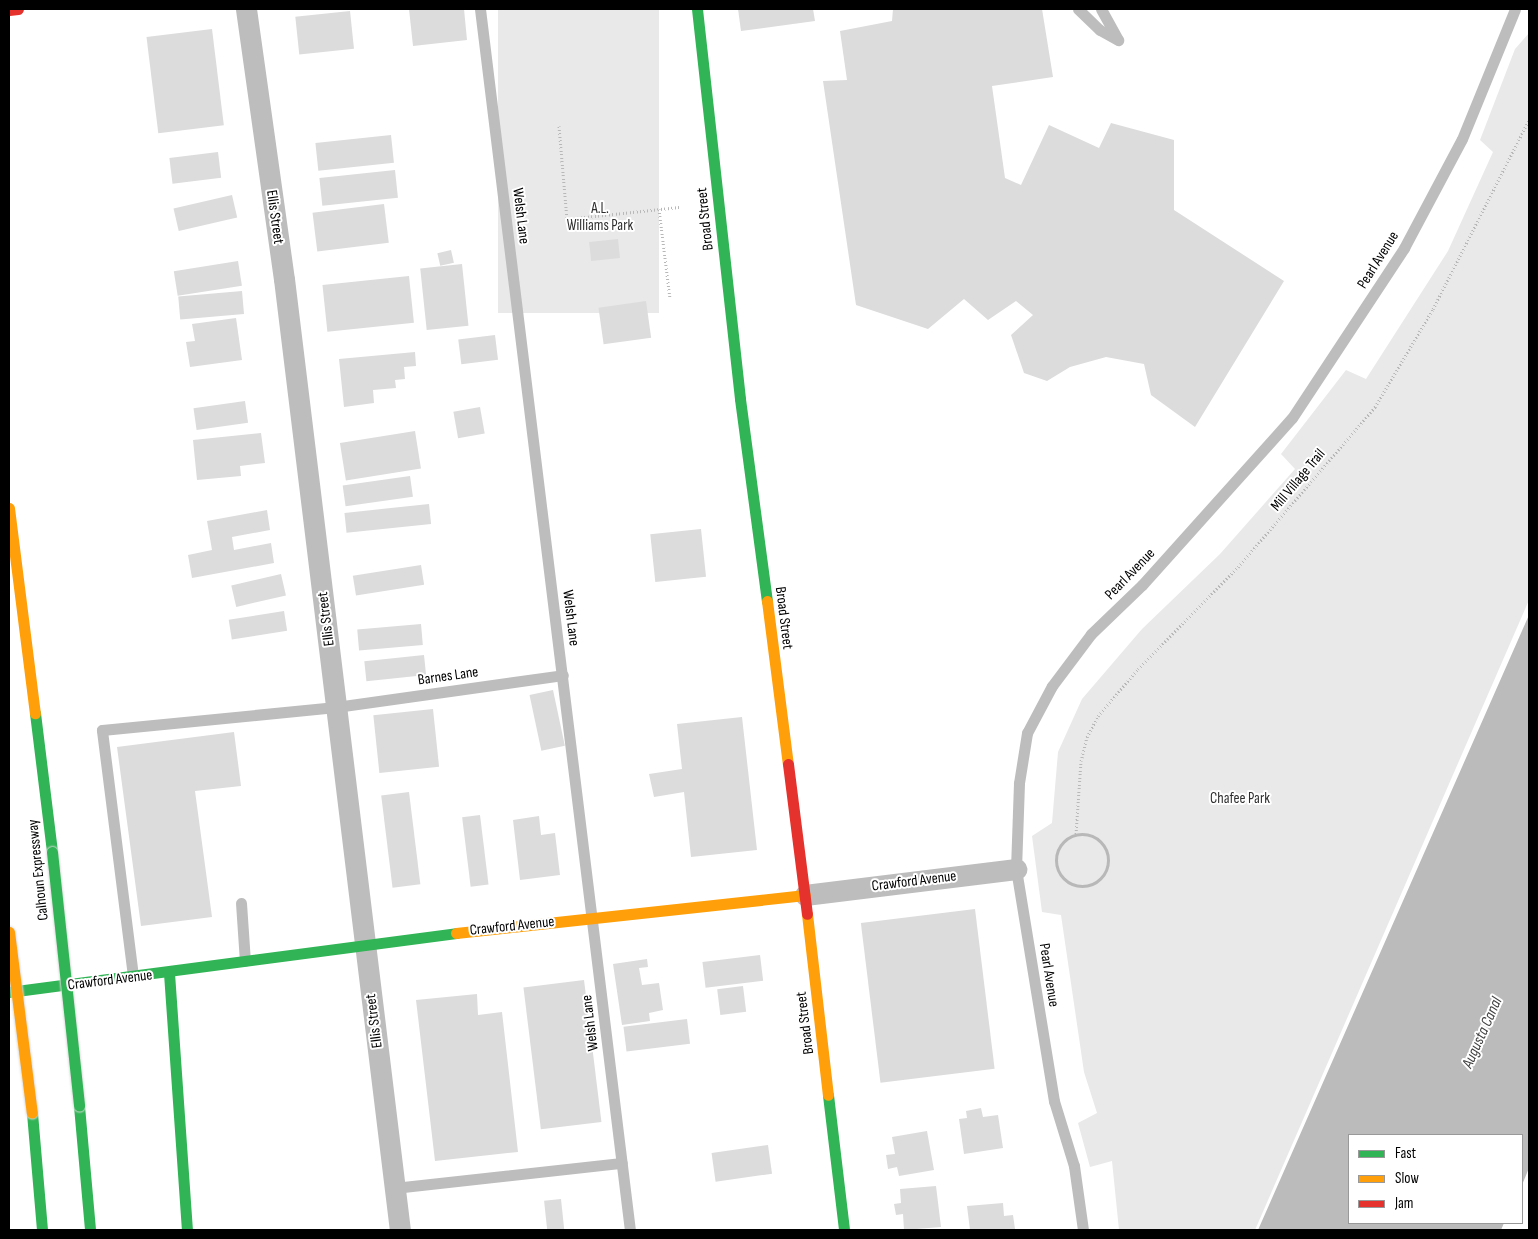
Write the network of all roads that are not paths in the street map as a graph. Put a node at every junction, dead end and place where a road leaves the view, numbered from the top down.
1 (18, 9) edge
2 (246, 9) edge
3 (480, 9) edge
4 (697, 9) edge
5 (1078, 9) edge
6 (1101, 9) edge
7 (1515, 9) edge
8 (9, 10) edge
9 (9, 508) edge
10 (563, 675) junction
11 (336, 707) junction
12 (1016, 869) junction
13 (805, 895) junction
14 (241, 904) dead end
15 (592, 917) junction
16 (9, 932) edge
17 (364, 943) junction
18 (245, 961) junction
19 (169, 973) junction
20 (133, 976) junction
21 (9, 992) edge
22 (622, 1164) junction
23 (394, 1188) junction
24 (42, 1230) edge
25 (90, 1230) edge
26 (187, 1230) edge
27 (400, 1230) edge
28 (630, 1230) edge
29 (844, 1230) edge
30 (1083, 1230) edge

1 - 8 main road
2 - 11 street, Ellis Street
3 - 10 lane, Welsh Lane
4 - 13 main road, Broad Street
5 - 6 lane
7 - 12 lane, Pearl Avenue
9 - 25 main road, Calhoun Expressway, bridge
10 - 11 lane, Barnes Lane
10 - 15 lane, Welsh Lane
11 - 17 street, Ellis Street
11 - 20 lane, Barnes Lane
12 - 13 street, Crawford Avenue
12 - 30 lane, Pearl Avenue
13 - 15 main road, Crawford Avenue
13 - 29 main road, Broad Street
14 - 18 lane
15 - 17 main road, Crawford Avenue
15 - 22 lane, Welsh Lane
16 - 24 main road, bridge
17 - 18 main road, Crawford Avenue
17 - 23 street, Ellis Street
18 - 19 main road, Crawford Avenue
19 - 20 main road, Crawford Avenue
19 - 26 main road
20 - 21 main road, Crawford Avenue
22 - 23 lane
22 - 28 lane, Welsh Lane
23 - 27 street, Ellis Street

